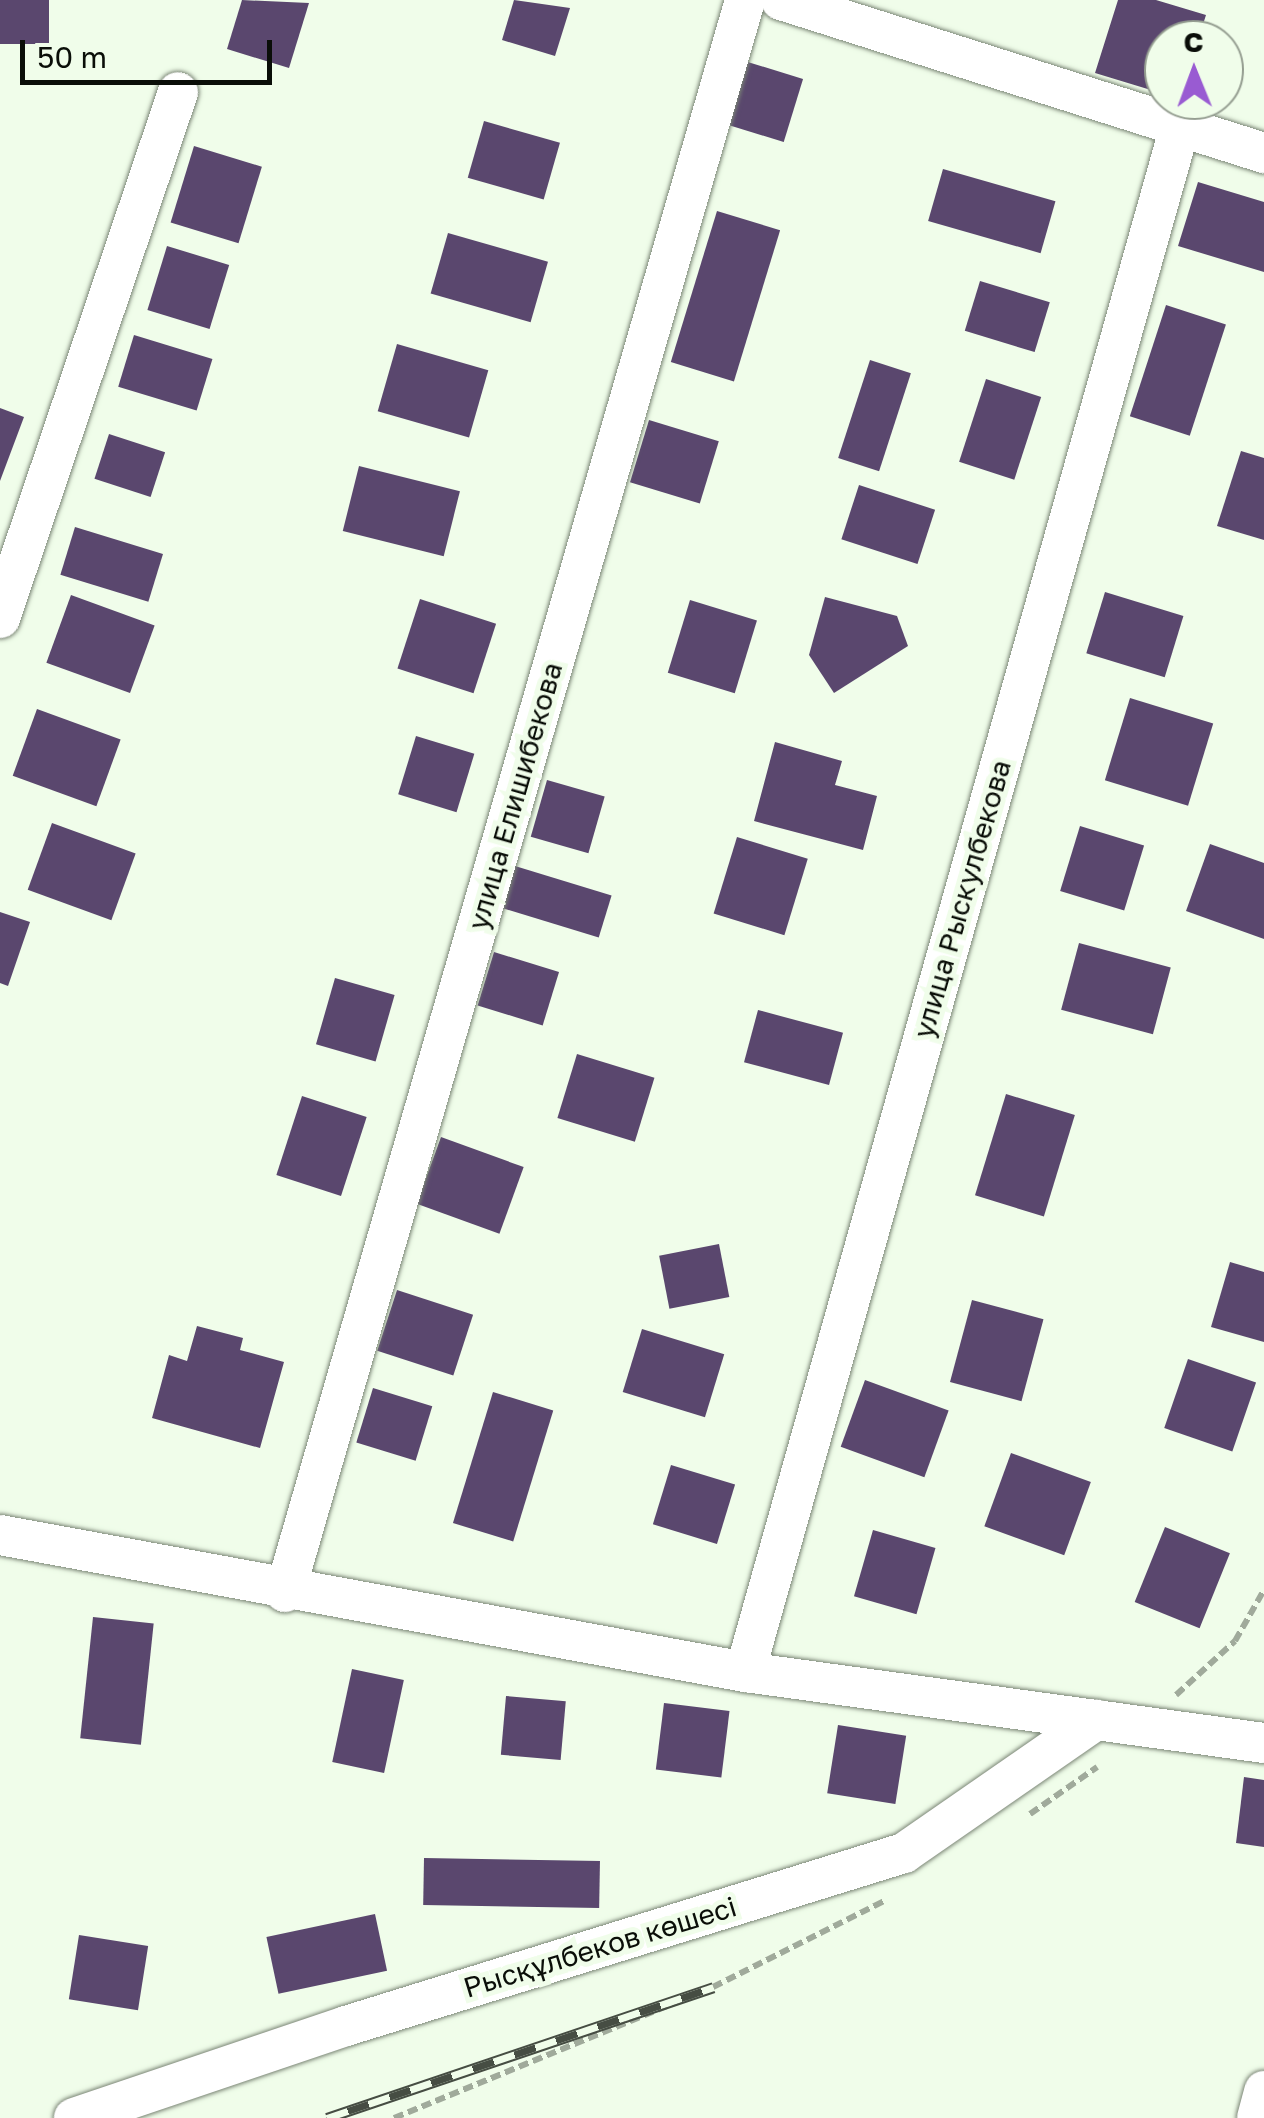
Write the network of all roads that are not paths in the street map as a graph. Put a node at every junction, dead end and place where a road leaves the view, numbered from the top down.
1 (745, 0) edge
2 (781, 0) edge
3 (178, 92) dead end
4 (1180, 126) junction
5 (1264, 154) edge
6 (0, 618) edge
7 (0, 1535) edge
8 (285, 1592) junction
9 (745, 1672) junction
10 (1096, 1720) junction
11 (1264, 1743) edge
12 (1264, 2090) edge
13 (74, 2118) edge
14 (1256, 2118) edge

1 - 8 street, улица Елишибекова
2 - 4 street
3 - 6 street
4 - 5 street
4 - 9 street, улица Рыскулбекова
7 - 8 street
8 - 9 street
9 - 10 street
10 - 11 street
10 - 13 street, Рысқұлбеков көшесі
12 - 14 street

